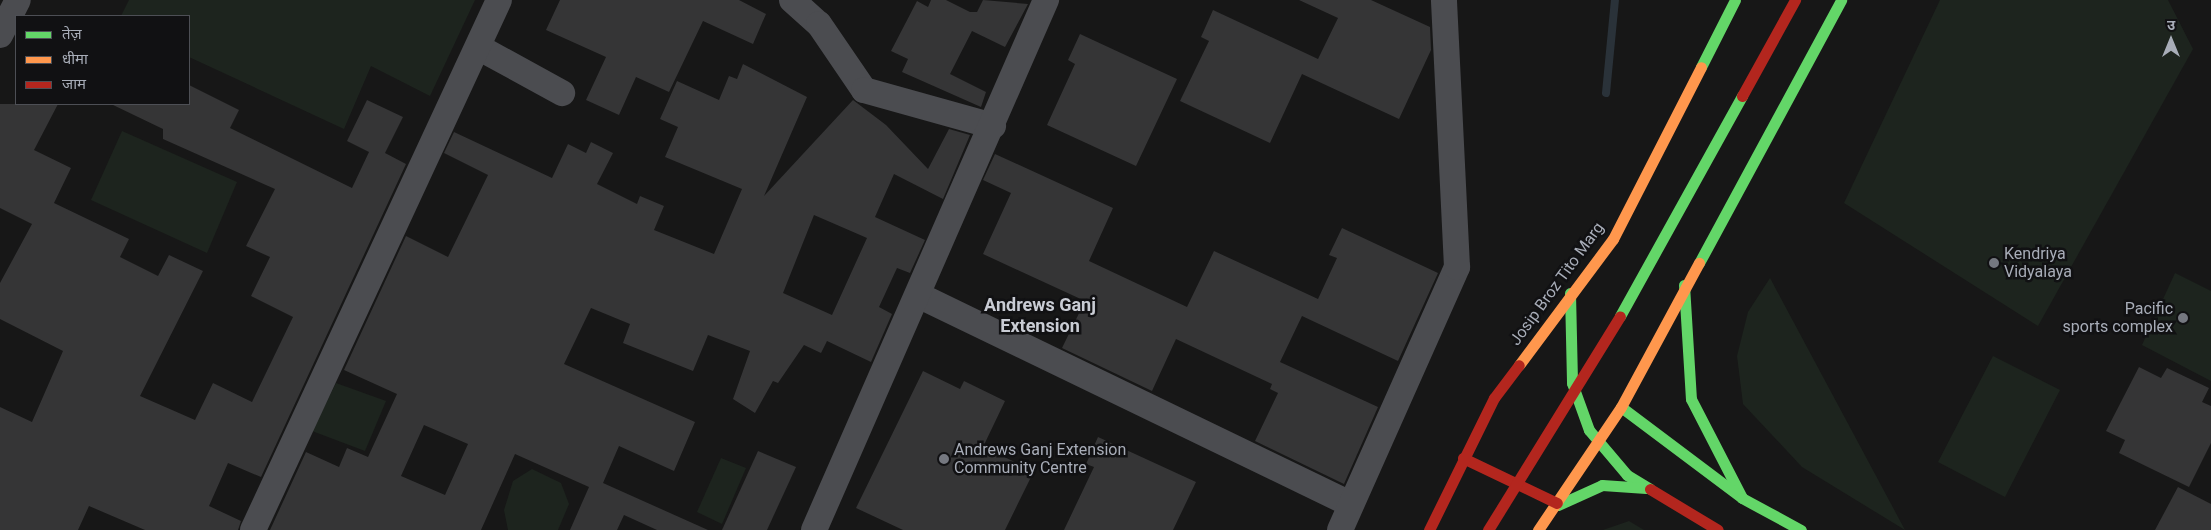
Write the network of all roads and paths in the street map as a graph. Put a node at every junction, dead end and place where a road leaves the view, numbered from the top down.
1 (18, 0) edge
2 (499, 0) edge
3 (792, 0) edge
4 (1046, 0) edge
5 (1444, 0) edge
6 (1735, 0) edge
7 (1795, 0) edge
8 (1841, 0) edge
9 (0, 35) edge
10 (478, 47) junction
11 (562, 94) dead end
12 (993, 126) junction
13 (1684, 284) junction
14 (1570, 293) junction
15 (918, 295) junction
16 (1621, 408) junction
17 (1597, 443) junction
18 (1463, 458) junction
19 (1646, 488) junction
20 (1742, 498) junction
21 (1350, 504) junction
22 (1554, 507) junction
23 (253, 530) edge
24 (814, 530) edge
25 (1340, 530) edge
26 (1429, 530) edge
27 (1488, 530) edge
28 (1538, 530) edge
29 (1718, 530) edge
30 (1801, 530) edge

1 - 9 street
2 - 10 street
3 - 12 street
4 - 12 street
5 - 21 street
6 - 14 main road, Josip Broz Tito Marg
7 - 27 main road, bridge
8 - 13 main road
10 - 11 street
10 - 23 street
12 - 15 street
13 - 16 main road
13 - 20 main road
14 - 17 main road
14 - 18 main road, Josip Broz Tito Marg
15 - 21 street
15 - 24 street
16 - 17 main road
16 - 20 main road
17 - 19 main road
17 - 22 main road
18 - 22 main road
18 - 26 main road, Josip Broz Tito Marg
19 - 22 main road
19 - 29 main road
20 - 30 main road
21 - 25 street
22 - 28 main road

